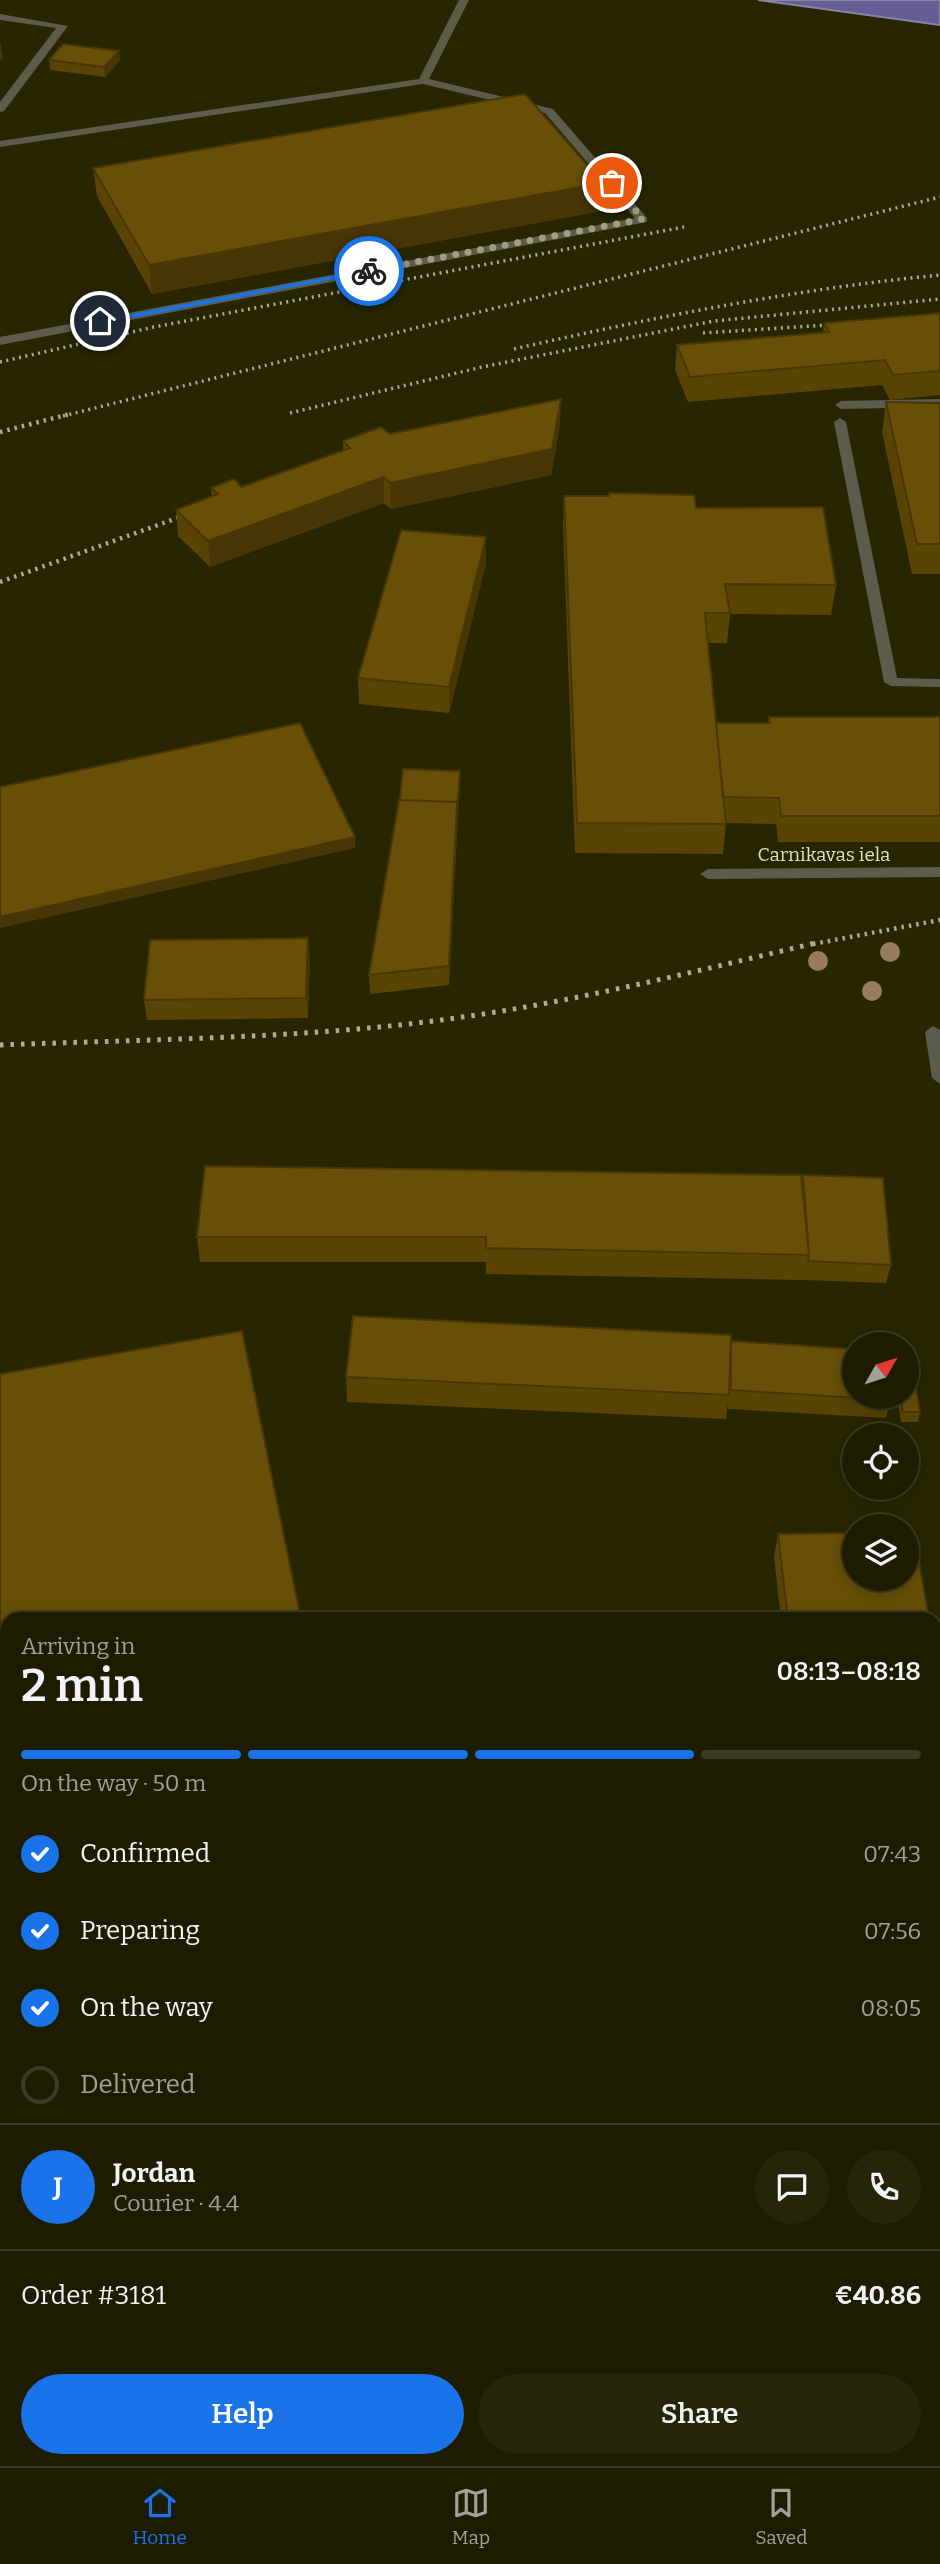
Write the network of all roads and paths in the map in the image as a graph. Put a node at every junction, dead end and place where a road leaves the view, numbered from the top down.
1 (464, 0) edge
2 (0, 17) edge
3 (423, 80) junction
4 (0, 109) edge
5 (0, 144) edge
6 (0, 341) edge
7 (940, 403) edge
8 (841, 405) dead end
9 (840, 422) dead end
10 (940, 683) edge
11 (940, 872) edge
12 (708, 874) dead end
13 (933, 1032) dead end
14 (940, 1078) edge

1 - 3 street
2 - 4 street
3 - 5 street
3 - 6 street
7 - 8 street
9 - 10 street
11 - 12 street, Carnikavas iela
13 - 14 street

